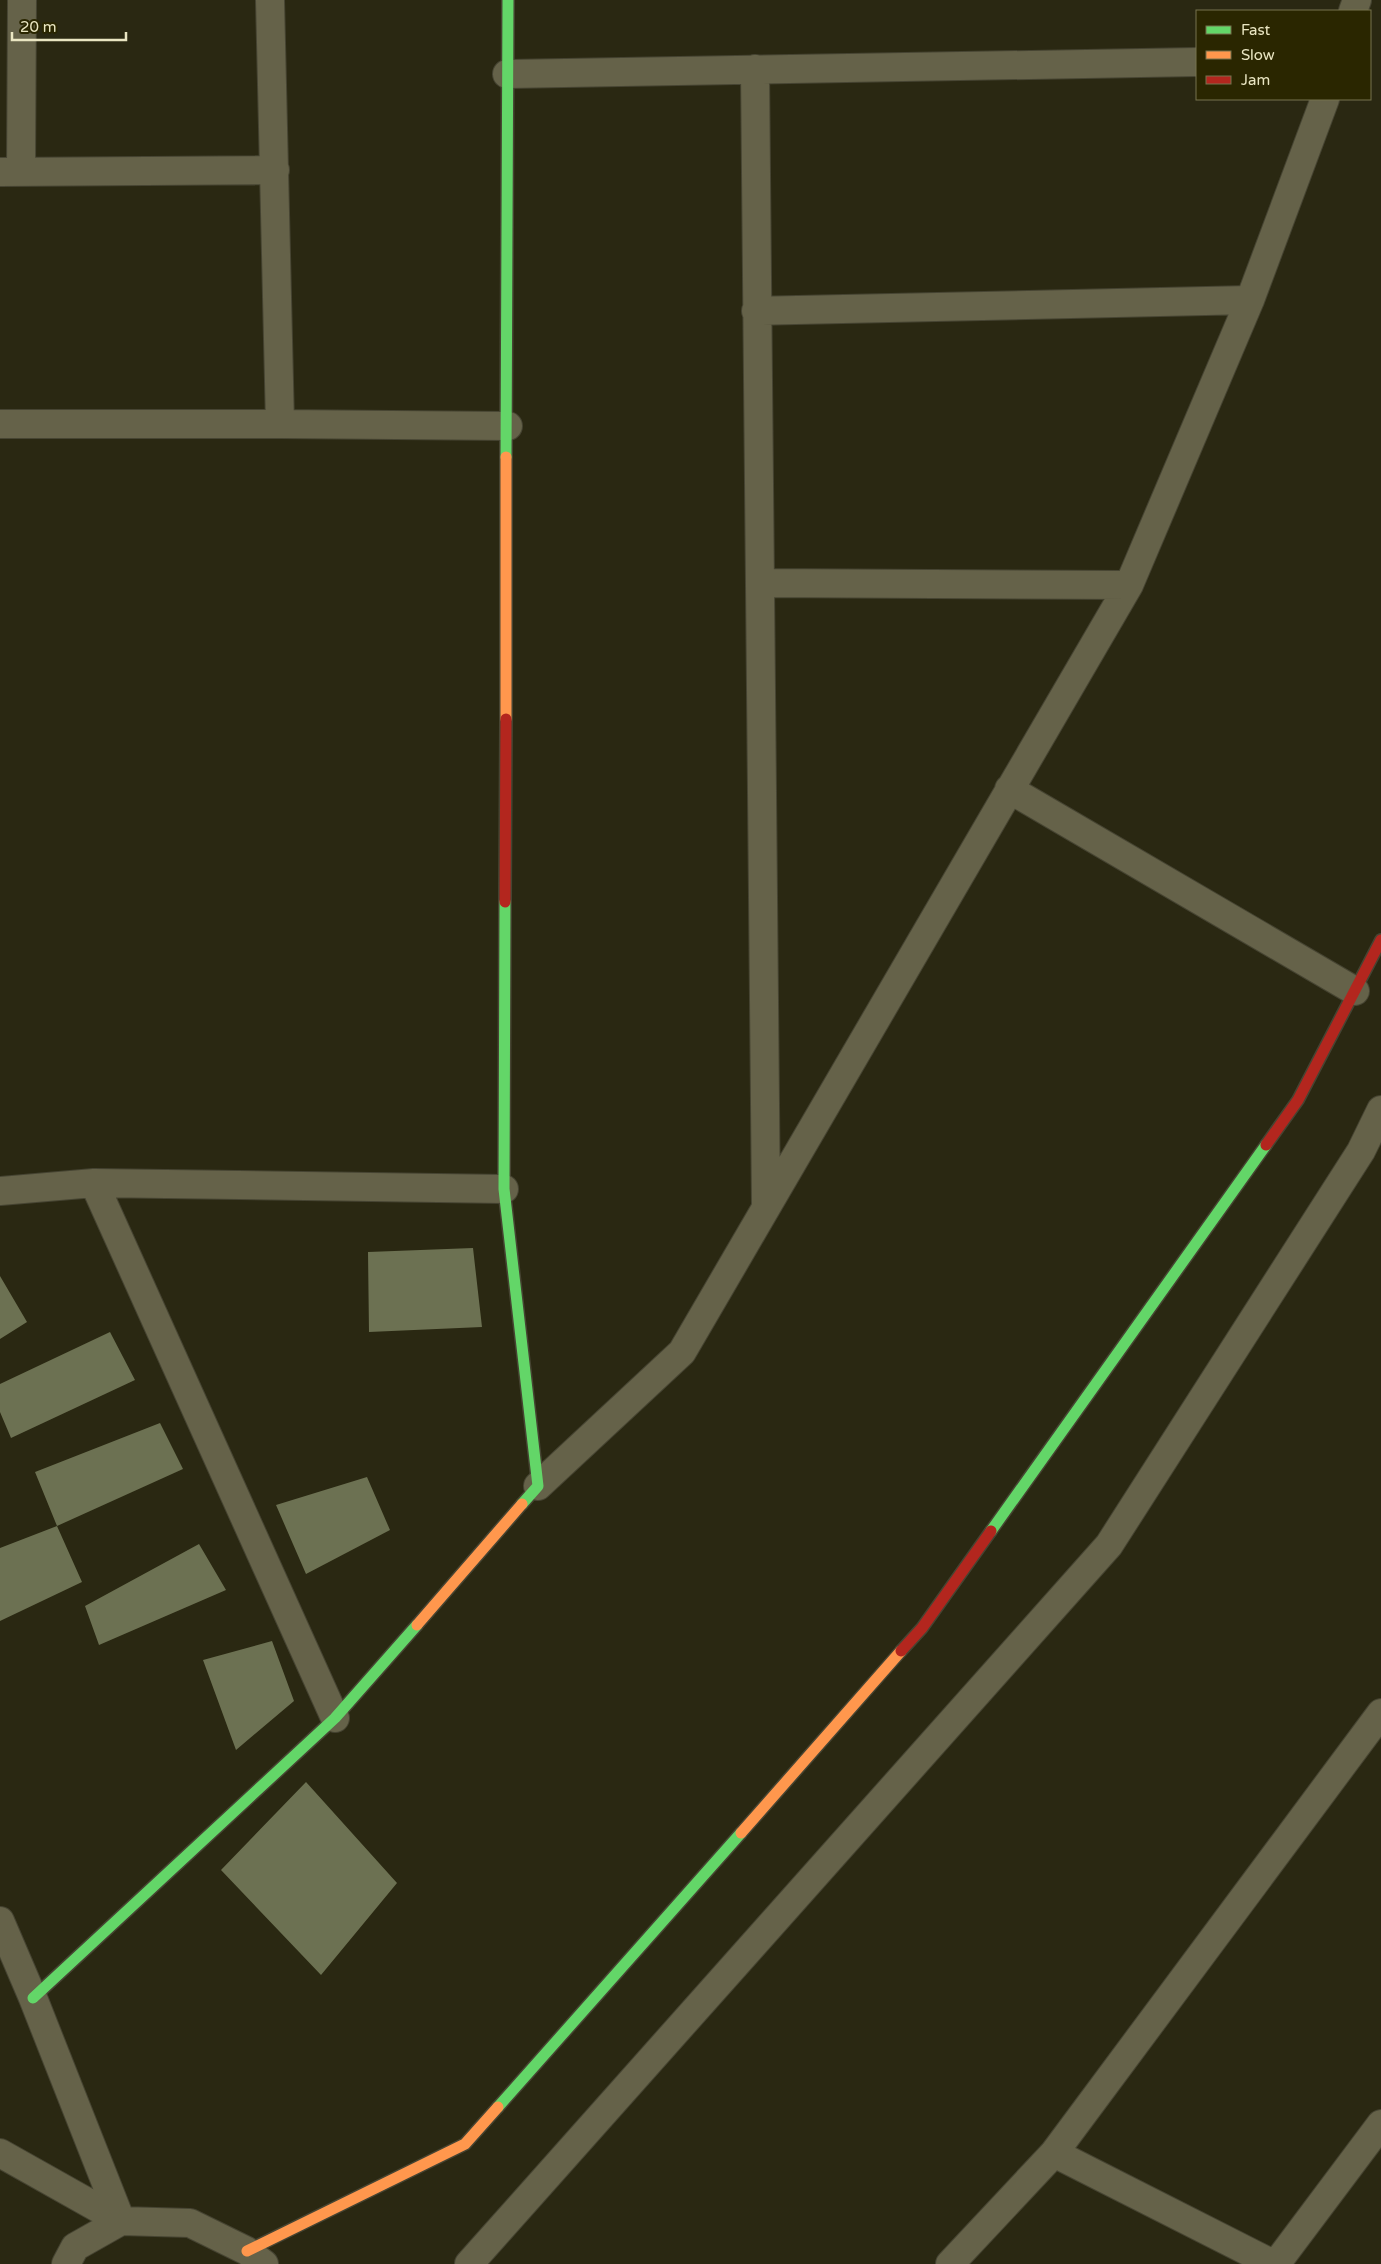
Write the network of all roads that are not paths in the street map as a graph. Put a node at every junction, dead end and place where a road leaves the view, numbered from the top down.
1 (22, 0) edge
2 (270, 0) edge
3 (508, 0) edge
4 (1196, 62) edge
5 (755, 69) junction
6 (507, 74) junction
7 (1325, 100) edge
8 (275, 170) junction
9 (11, 172) edge
10 (1250, 300) junction
11 (756, 311) junction
12 (0, 424) edge
13 (280, 424) junction
14 (508, 426) junction
15 (761, 582) junction
16 (1129, 585) junction
17 (1010, 789) junction
18 (1381, 940) edge
19 (1355, 990) junction
20 (1381, 1110) edge
21 (94, 1183) junction
22 (504, 1188) junction
23 (0, 1190) edge
24 (766, 1207) junction
25 (538, 1486) junction
26 (1381, 1713) edge
27 (336, 1718) junction
28 (0, 1921) edge
29 (33, 1998) junction
30 (1381, 2124) edge
31 (0, 2153) edge
32 (1054, 2153) junction
33 (121, 2221) junction
34 (256, 2258) edge
35 (66, 2264) edge
36 (470, 2264) edge
37 (950, 2264) edge
38 (1275, 2264) edge

1 - 9 street
2 - 8 street
3 - 6 street
4 - 5 street
5 - 6 street
5 - 11 street
6 - 14 street
7 - 10 street
8 - 9 street
8 - 13 street
10 - 11 street
10 - 16 street
11 - 15 street
12 - 13 street
13 - 14 street
14 - 22 street
15 - 16 street
15 - 24 street
16 - 17 street
17 - 19 street
17 - 24 street
18 - 19 street
19 - 34 street
20 - 36 street
21 - 22 street
21 - 23 street
21 - 27 street
22 - 25 street
24 - 25 street
25 - 27 street
26 - 32 street
27 - 29 street
28 - 29 street
29 - 33 street
30 - 38 street
31 - 33 street
32 - 37 street
32 - 38 street
33 - 34 street
33 - 35 street

